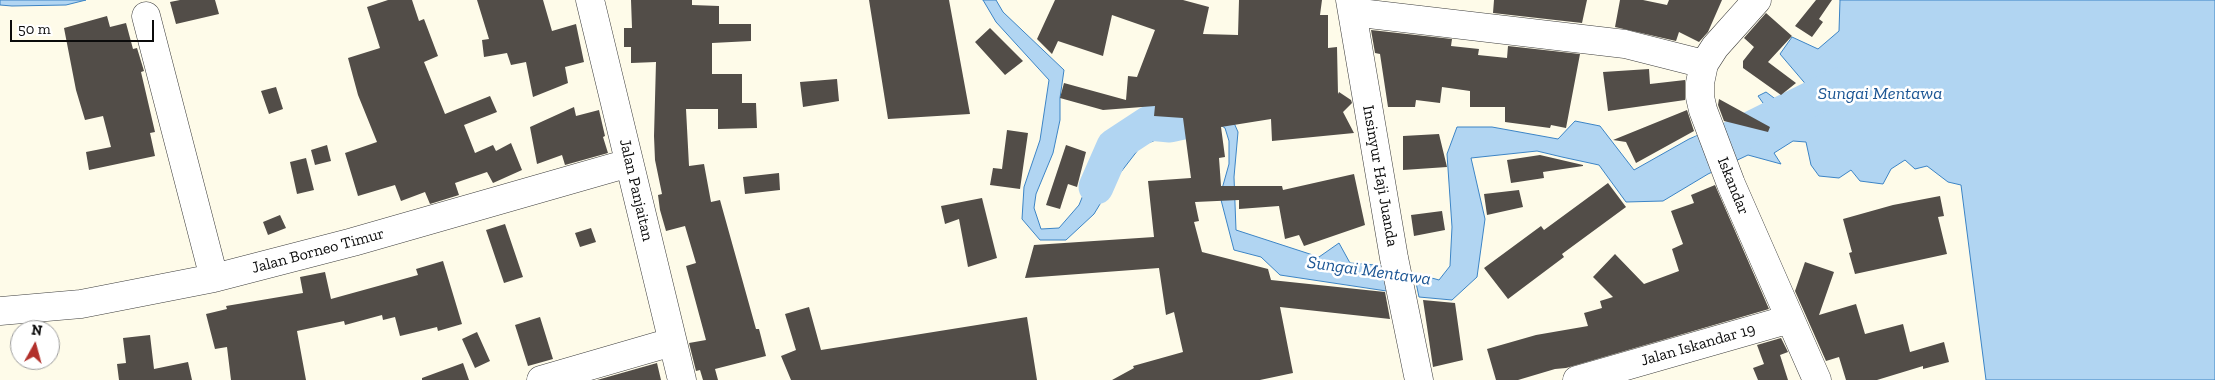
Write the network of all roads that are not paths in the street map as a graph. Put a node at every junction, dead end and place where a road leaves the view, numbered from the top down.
1 (590, 0) edge
2 (1757, 0) edge
3 (1351, 6) edge
4 (146, 16) dead end
5 (1704, 64) junction
6 (630, 163) junction
7 (214, 278) junction
8 (0, 311) edge
9 (1790, 319) junction
10 (672, 342) junction
11 (541, 380) edge
12 (682, 380) edge
13 (1419, 380) edge
14 (1577, 380) edge
15 (1817, 380) edge

1 - 6 street, Jalan Panjaitan
2 - 5 street, Iskandar
3 - 5 street
3 - 13 street, Insinyur Haji Juanda
4 - 7 street
5 - 9 street, Iskandar
6 - 7 street, Jalan Borneo Timur
6 - 10 street, Jalan Panjaitan
7 - 8 street, Jalan Borneo Timur
9 - 14 street, Jalan Iskandar 19
9 - 15 street, Iskandar
10 - 11 street
10 - 12 street, Jalan Panjaitan

